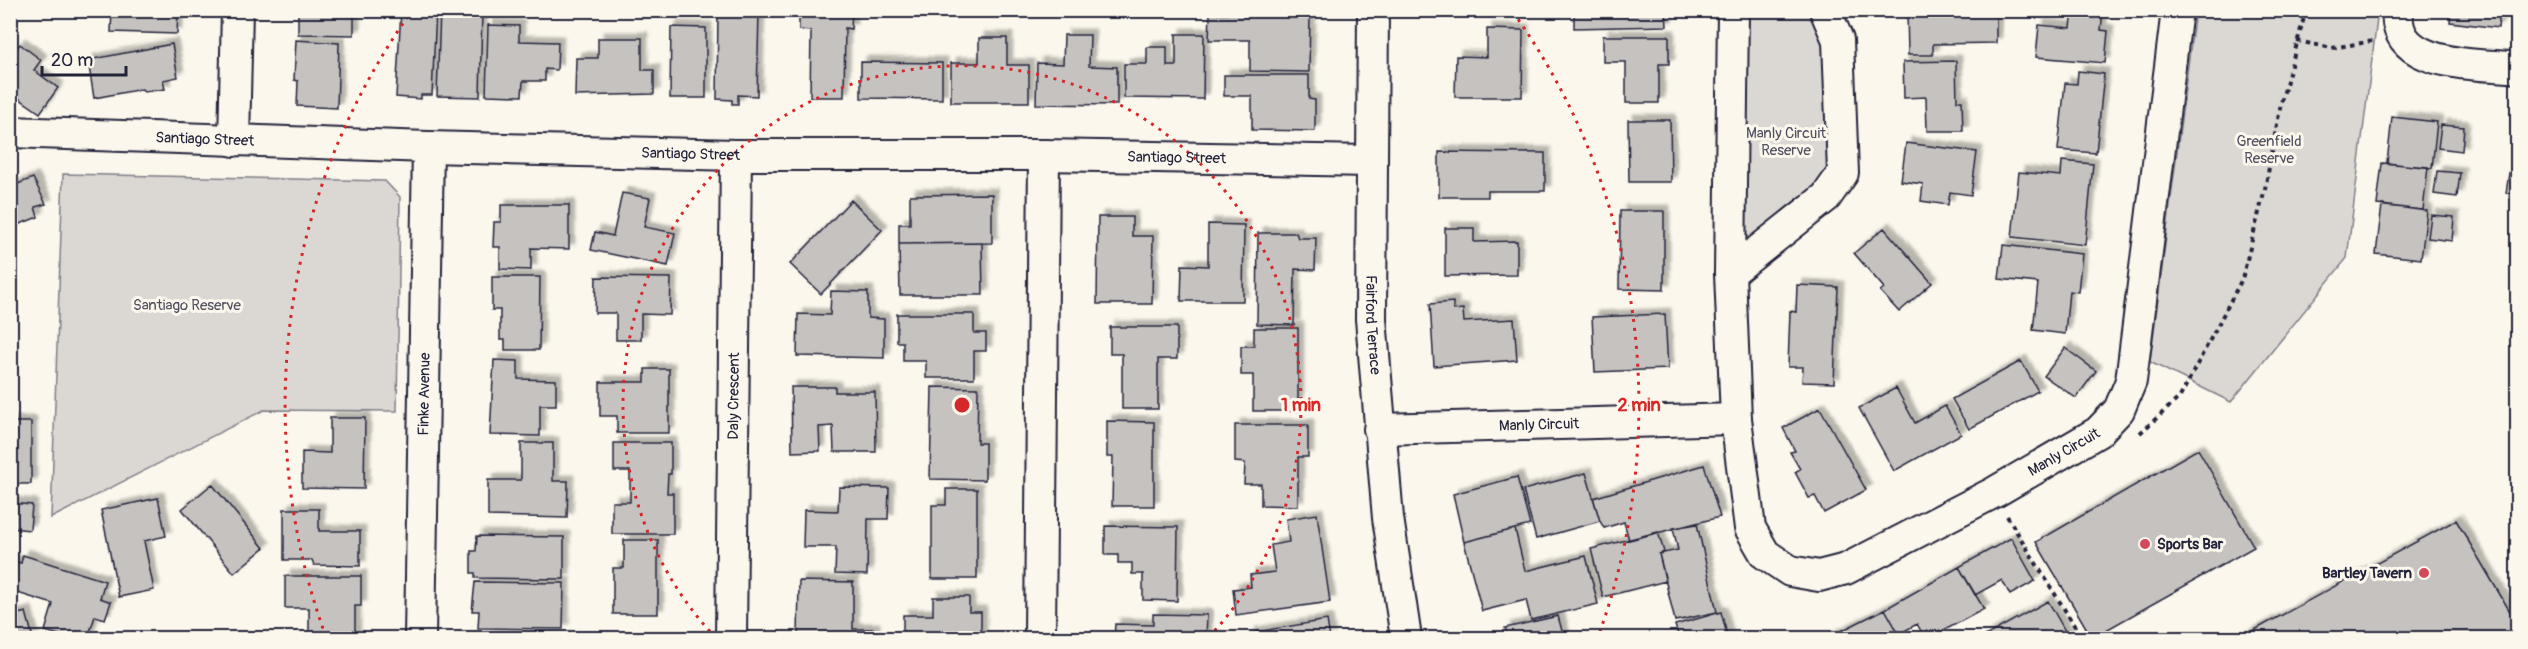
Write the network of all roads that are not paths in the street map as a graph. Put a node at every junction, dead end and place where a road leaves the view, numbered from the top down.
1 (237, 10) edge
2 (1373, 10) edge
3 (1732, 10) edge
4 (1825, 10) edge
5 (2177, 10) edge
6 (2399, 22) edge
7 (2517, 68) edge
8 (10, 132) edge
9 (234, 141) junction
10 (428, 147) junction
11 (736, 155) junction
12 (1044, 155) junction
13 (1370, 161) junction
14 (1730, 273) junction
15 (1736, 419) junction
16 (1379, 429) junction
17 (420, 639) edge
18 (731, 639) edge
19 (1040, 639) edge
20 (1406, 639) edge

1 - 9 street
2 - 13 street, Fairford Terrace
3 - 14 street, Manly Circuit
4 - 14 street
5 - 15 street, Manly Circuit
6 - 7 street
8 - 9 street, Santiago Street
9 - 10 street, Santiago Street
10 - 11 street, Santiago Street
10 - 17 street, Finke Avenue
11 - 12 street, Santiago Street
11 - 18 street, Daly Crescent
12 - 13 street, Santiago Street
12 - 19 street
13 - 16 street, Fairford Terrace
14 - 15 street, Manly Circuit
15 - 16 street, Manly Circuit
16 - 20 street, Fairford Terrace

